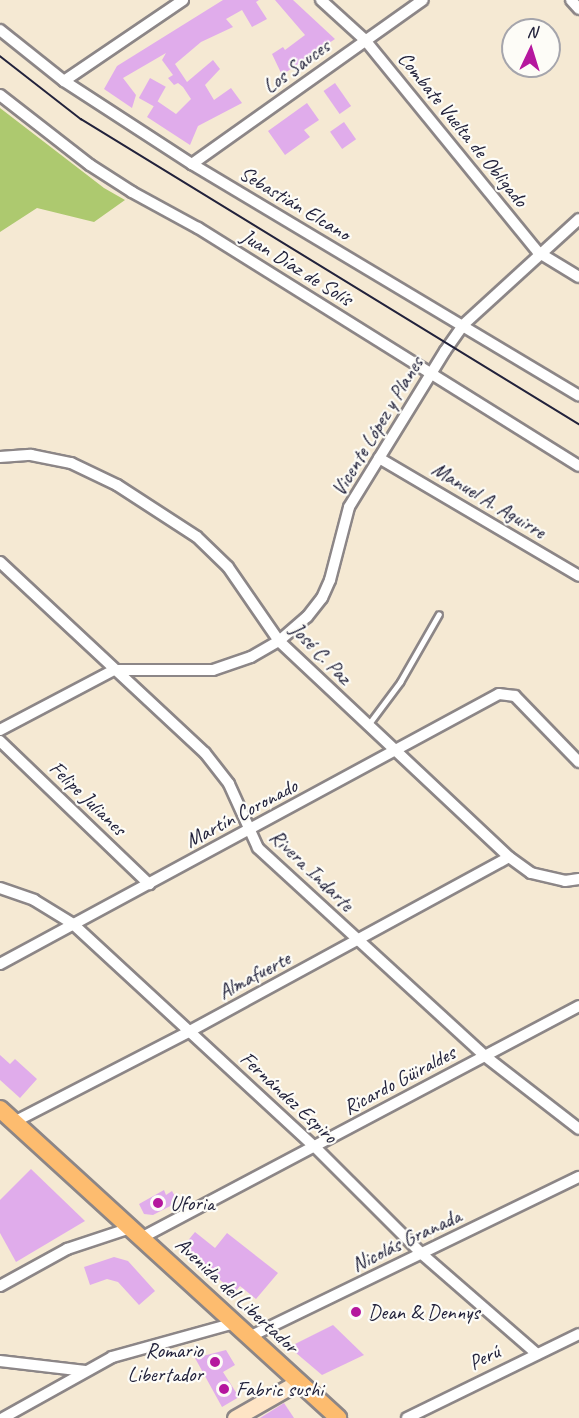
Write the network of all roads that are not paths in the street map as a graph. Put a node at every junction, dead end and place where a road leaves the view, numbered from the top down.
1 (183, 0) edge
2 (321, 0) edge
3 (423, 0) edge
4 (571, 0) edge
5 (579, 9) edge
6 (0, 30) edge
7 (365, 40) junction
8 (64, 81) junction
9 (0, 95) edge
10 (192, 164) junction
11 (579, 219) edge
12 (538, 252) junction
13 (579, 277) edge
14 (463, 325) junction
15 (430, 374) junction
16 (579, 396) edge
17 (0, 457) edge
18 (379, 458) junction
19 (579, 466) edge
20 (0, 562) edge
21 (579, 576) edge
22 (439, 614) dead end
23 (279, 641) junction
24 (114, 670) junction
25 (367, 726) junction
26 (0, 730) edge
27 (0, 741) edge
28 (394, 752) junction
29 (579, 762) edge
30 (247, 831) junction
31 (509, 857) junction
32 (579, 879) edge
33 (149, 884) junction
34 (0, 888) edge
35 (73, 924) junction
36 (357, 941) junction
37 (0, 964) edge
38 (579, 1006) edge
39 (190, 1031) junction
40 (486, 1056) junction
41 (0, 1109) edge
42 (14, 1122) junction
43 (579, 1129) edge
44 (315, 1147) junction
45 (579, 1177) edge
46 (136, 1233) junction
47 (422, 1254) junction
48 (0, 1286) edge
49 (235, 1323) junction
50 (579, 1334) edge
51 (249, 1336) junction
52 (537, 1354) junction
53 (0, 1361) edge
54 (85, 1371) junction
55 (298, 1382) junction
56 (3, 1418) edge
57 (235, 1418) edge
58 (338, 1418) edge
59 (407, 1418) edge

1 - 8 street
2 - 7 street, Combate Vuelta de Obligado
3 - 7 street, Los Sauces
4 - 5 street
6 - 8 street, Sebastián Elcano
7 - 10 street, Los Sauces
7 - 12 street, Combate Vuelta de Obligado
8 - 10 street, Sebastián Elcano
9 - 15 street, Juan Díaz de Solís
10 - 14 street, Sebastián Elcano
11 - 12 street, Vicente López y Planes
12 - 13 street, Combate Vuelta de Obligado
12 - 14 street, Vicente López y Planes
14 - 15 street, Vicente López y Planes
14 - 16 street, Sebastián Elcano
15 - 18 street, Vicente López y Planes
15 - 19 street, Juan Díaz de Solís
17 - 23 street, José C. Paz
18 - 21 street, Manuel A. Aguirre
18 - 23 street, Vicente López y Planes
20 - 24 street, Rivera Indarte
22 - 25 lane
23 - 24 street, Vicente López y Planes
23 - 25 street, José C. Paz
24 - 26 street, Vicente López y Planes
24 - 30 street, Rivera Indarte
25 - 28 street, José C. Paz
27 - 33 street, Felipe Julianes
28 - 29 street, Martín Coronado
28 - 30 street, Martín Coronado
28 - 31 street, José C. Paz
30 - 33 street, Martín Coronado
30 - 36 street, Rivera Indarte
31 - 32 street, José C. Paz
31 - 36 street, Almafuerte
33 - 35 street, Martín Coronado
34 - 35 street, Fernández Espiro
35 - 37 street, Martín Coronado
35 - 39 street, Fernández Espiro
36 - 39 street, Almafuerte
36 - 40 street, Rivera Indarte
38 - 40 street, Ricardo Güiraldes
39 - 42 street, Almafuerte
39 - 44 street, Fernández Espiro
40 - 43 street, Rivera Indarte
40 - 44 street, Ricardo Güiraldes
41 - 42 main road, Avenida del Libertador
42 - 46 main road, Avenida del Libertador
44 - 46 street, Ricardo Güiraldes
44 - 47 street, Fernández Espiro
45 - 47 street, Nicolás Granada
46 - 48 street, Ricardo Güiraldes
46 - 49 main road, Avenida del Libertador
47 - 51 street, Nicolás Granada
47 - 52 street, Fernández Espiro
49 - 51 main road, Avenida del Libertador
49 - 54 street
50 - 52 street, Perú
51 - 55 main road, Avenida del Libertador
52 - 59 street, Perú
53 - 54 street
54 - 56 street
55 - 57 street
55 - 58 main road, Avenida del Libertador

